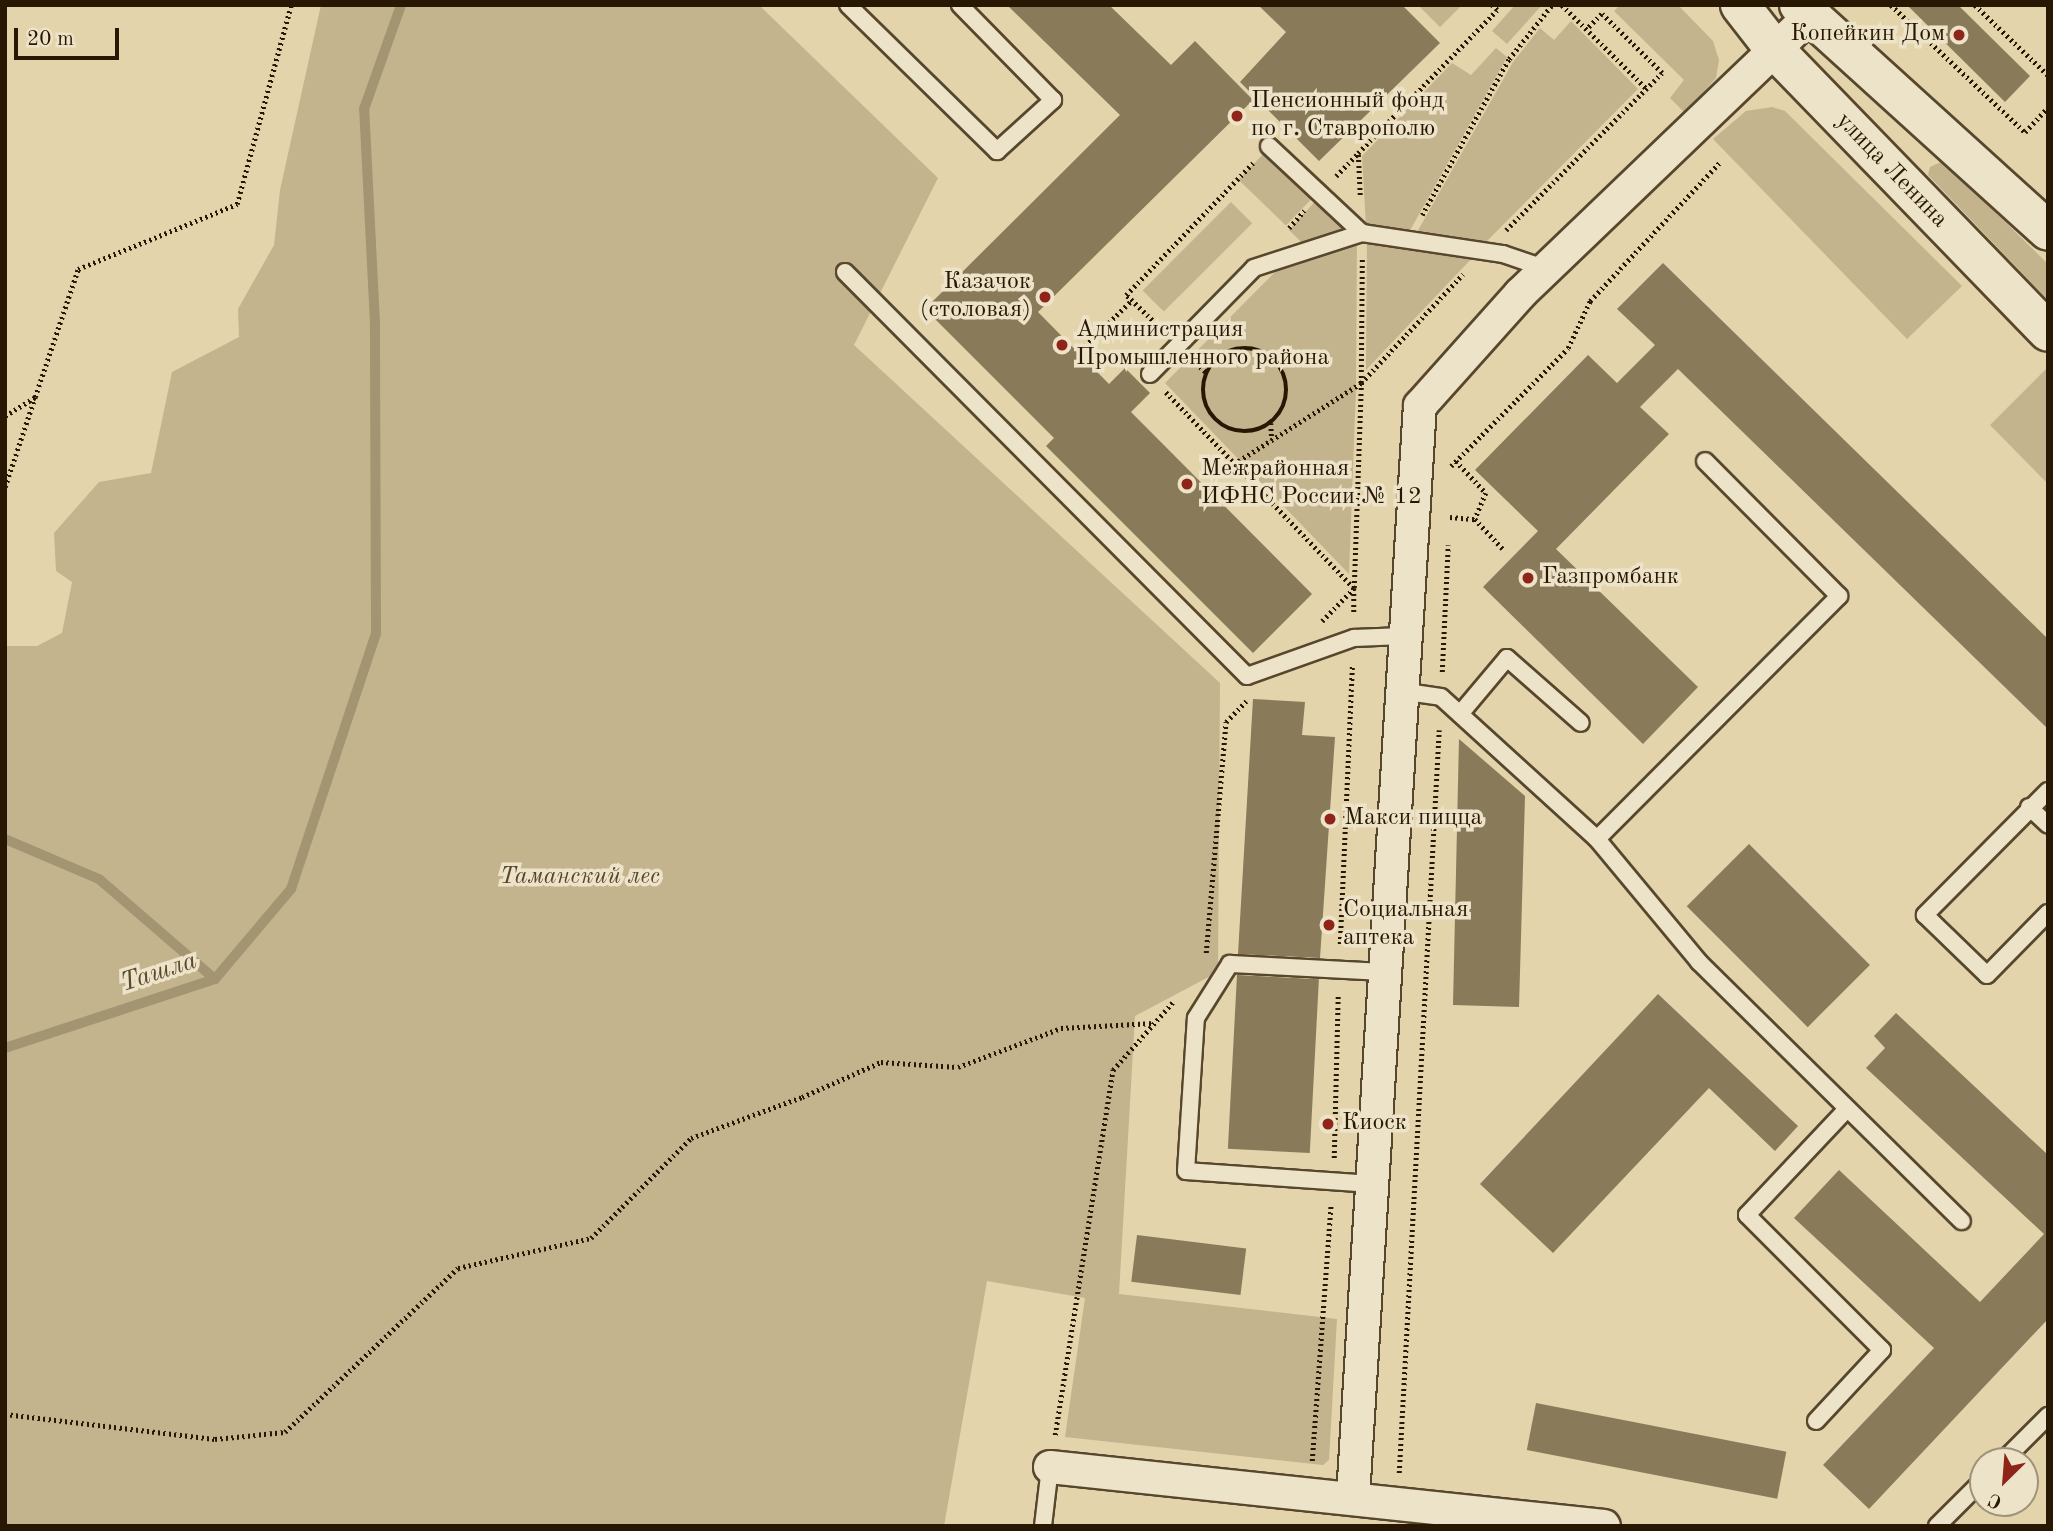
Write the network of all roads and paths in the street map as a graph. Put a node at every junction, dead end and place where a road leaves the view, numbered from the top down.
1 (291, 5) edge
2 (848, 5) edge
3 (960, 5) edge
4 (1492, 5) edge
5 (1552, 5) edge
6 (1563, 5) edge
7 (1740, 5) edge
8 (1891, 5) edge
9 (1976, 6) edge
10 (1805, 10) edge
11 (1587, 29) junction
12 (1775, 50) junction
13 (2048, 75) edge
14 (1647, 89) junction
15 (2048, 107) edge
16 (1269, 146) joint
17 (1720, 162) dead end
18 (2048, 231) edge
19 (1362, 233) junction
20 (1409, 240) junction
21 (1485, 251) junction
22 (1547, 269) junction
23 (845, 272) dead end
24 (1132, 300) junction
25 (2048, 332) edge
26 (1178, 345) junction
27 (1085, 346) dead end
28 (1207, 373) junction
29 (1150, 374) joint
30 (1361, 383) junction
31 (35, 397) junction
32 (5, 416) edge
33 (1271, 423) junction
34 (1272, 440) junction
35 (1456, 461) junction
36 (1705, 461) dead end
37 (1234, 464) junction
38 (1451, 479) dead end
39 (5, 487) edge
40 (1450, 504) dead end
41 (1450, 517) junction
42 (1475, 519) junction
43 (1504, 550) dead end
44 (1354, 588) junction
45 (1403, 636) junction
46 (1354, 638) junction
47 (1282, 664) junction
48 (1400, 691) junction
49 (1441, 697) junction
50 (1460, 714) junction
51 (1581, 723) dead end
52 (2048, 791) edge
53 (2029, 807) junction
54 (2048, 825) edge
55 (1597, 839) junction
56 (2048, 913) edge
57 (1205, 965) dead end
58 (1339, 972) junction
59 (1385, 972) junction
60 (1180, 994) dead end
61 (1155, 1023) junction
62 (1846, 1110) junction
63 (1333, 1184) junction
64 (1371, 1184) junction
65 (1962, 1221) dead end
66 (5, 1413) edge
67 (2048, 1416) edge
68 (1816, 1421) dead end
69 (2017, 1447) edge
70 (1050, 1467) junction
71 (1309, 1494) junction
72 (1969, 1494) edge
73 (1353, 1497) junction
74 (1397, 1502) junction
75 (1043, 1526) edge
76 (1604, 1526) edge
77 (1937, 1526) edge

1 - 31 path
2 - 3 lane
4 - 19 path
5 - 20 path
6 - 11 path
7 - 12 main road, улица Ленина
8 - 15 path
9 - 13 path
10 - 12 street
10 - 18 main road
11 - 14 path
11 - 14 path
12 - 22 street
12 - 25 main road, улица Ленина
14 - 21 path
16 - 19 lane
16 - 24 path
17 - 35 path
19 - 20 lane
19 - 26 lane
19 - 30 path
20 - 21 lane
21 - 22 lane
21 - 30 path
22 - 45 street
23 - 47 lane
24 - 26 path
24 - 27 path
26 - 28 path
26 - 29 lane
28 - 33 path
28 - 33 path
29 - 37 path
30 - 34 path
30 - 44 path
31 - 32 path
31 - 39 path
33 - 34 path
34 - 37 path
35 - 38 path
35 - 42 path
36 - 55 lane
37 - 44 path
40 - 41 path
41 - 42 path
41 - 49 path
42 - 43 path
44 - 46 path
44 - 47 path
45 - 46 lane
45 - 48 street
46 - 47 lane
46 - 58 path
47 - 57 path
48 - 49 lane
48 - 59 street
49 - 50 lane
49 - 74 path
50 - 51 lane
50 - 55 lane
52 - 53 lane
53 - 54 lane
53 - 56 lane
55 - 62 lane
58 - 59 lane
58 - 63 path
58 - 63 lane
59 - 64 street
60 - 61 path
61 - 66 path
61 - 70 path
62 - 65 lane
62 - 68 lane
63 - 64 lane
63 - 71 path
64 - 73 street
67 - 69 lane
70 - 71 street
70 - 75 lane
71 - 73 street
72 - 77 lane
73 - 74 street
74 - 76 street

